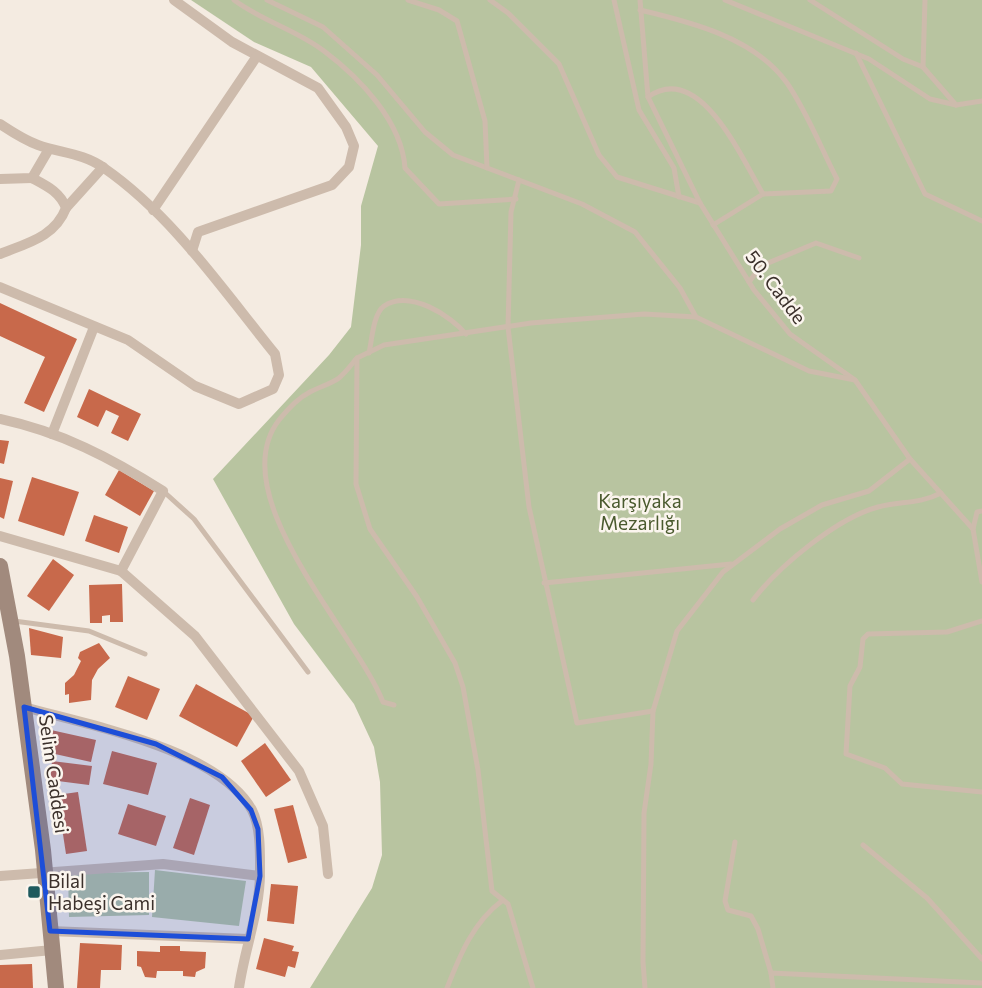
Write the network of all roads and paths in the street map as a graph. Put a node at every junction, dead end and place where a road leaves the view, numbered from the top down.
1 (174, 0) edge
2 (234, 0) edge
3 (267, 0) edge
4 (408, 0) edge
5 (489, 0) edge
6 (614, 0) edge
7 (640, 0) edge
8 (724, 0) edge
9 (810, 0) edge
10 (925, 0) edge
11 (640, 10) junction
12 (856, 53) junction
13 (257, 55) junction
14 (923, 67) junction
15 (648, 97) junction
16 (982, 101) edge
17 (956, 105) junction
18 (0, 124) edge
19 (49, 149) junction
20 (103, 167) junction
21 (487, 168) junction
22 (32, 178) junction
23 (0, 179) edge
24 (519, 180) junction
25 (763, 194) junction
26 (679, 197) junction
27 (516, 199) junction
28 (699, 203) junction
29 (66, 208) junction
30 (153, 210) junction
31 (982, 221) edge
32 (713, 225) junction
33 (192, 251) junction
34 (0, 254) edge
35 (859, 258) dead end
36 (749, 282) junction
37 (0, 287) edge
38 (696, 317) junction
39 (94, 327) junction
40 (508, 327) junction
41 (466, 334) junction
42 (369, 353) junction
43 (357, 358) junction
44 (855, 380) junction
45 (0, 419) edge
46 (52, 434) junction
47 (910, 459) junction
48 (163, 491) junction
49 (941, 493) junction
50 (982, 511) edge
51 (973, 529) junction
52 (0, 536) edge
53 (734, 564) junction
54 (0, 566) edge
55 (121, 571) junction
56 (982, 582) edge
57 (544, 583) junction
58 (753, 600) dead end
59 (10, 621) junction
60 (982, 621) edge
61 (145, 653) dead end
62 (308, 671) dead end
63 (394, 705) dead end
64 (24, 708) junction
65 (653, 711) junction
66 (982, 792) edge
67 (735, 842) dead end
68 (863, 845) dead end
69 (45, 872) junction
70 (328, 874) dead end
71 (0, 876) edge
72 (260, 876) junction
73 (503, 900) junction
74 (50, 931) junction
75 (248, 939) junction
76 (52, 950) junction
77 (0, 955) edge
78 (982, 958) edge
79 (771, 973) junction
80 (982, 983) edge
81 (56, 988) edge
82 (239, 988) edge
83 (447, 988) edge
84 (533, 988) edge
85 (645, 988) edge
86 (773, 988) edge

1 - 13 street
2 - 27 lane
3 - 21 lane
4 - 21 lane
5 - 26 lane
6 - 26 lane
7 - 11 lane, 50. Cadde
8 - 12 lane
9 - 14 lane
10 - 14 lane
11 - 15 lane, 50. Cadde
11 - 25 lane
12 - 17 lane
12 - 31 lane
13 - 30 street
13 - 33 street
14 - 17 lane
15 - 25 lane
15 - 28 lane, 50. Cadde
16 - 17 lane
18 - 19 street
19 - 20 street
19 - 22 street
20 - 29 street
20 - 30 street
21 - 24 lane
22 - 23 street
22 - 29 street
24 - 27 lane
24 - 38 lane
25 - 32 lane
26 - 28 lane
27 - 40 lane
28 - 32 lane, 50. Cadde
29 - 34 street
30 - 33 street
32 - 36 lane, 50. Cadde
33 - 39 street
35 - 36 lane
36 - 44 lane, 50. Cadde
37 - 39 street
38 - 40 lane
38 - 44 lane
39 - 46 street
40 - 41 lane
40 - 57 lane
41 - 42 lane
41 - 42 lane
42 - 43 lane
43 - 63 lane
43 - 73 lane
44 - 47 lane, 50. Cadde
45 - 46 street
46 - 48 street
47 - 49 lane, 50. Cadde
47 - 53 lane
48 - 55 street
48 - 62 lane
49 - 51 lane, 50. Cadde
49 - 58 lane
50 - 51 lane
51 - 56 lane
52 - 55 street
53 - 57 lane
53 - 65 lane
54 - 59 main road, Selim Caddesi
55 - 70 street
57 - 65 lane
59 - 61 lane
59 - 64 main road, Selim Caddesi
60 - 66 lane
64 - 69 main road, Selim Caddesi
64 - 72 street
65 - 85 lane
67 - 79 lane
68 - 78 lane
69 - 71 street
69 - 72 street
69 - 74 main road, Selim Caddesi
72 - 75 street
73 - 83 lane
73 - 84 lane
74 - 75 street
74 - 76 main road, Selim Caddesi
75 - 82 street
76 - 77 street
76 - 81 main road, Selim Caddesi
79 - 80 lane
79 - 86 lane

